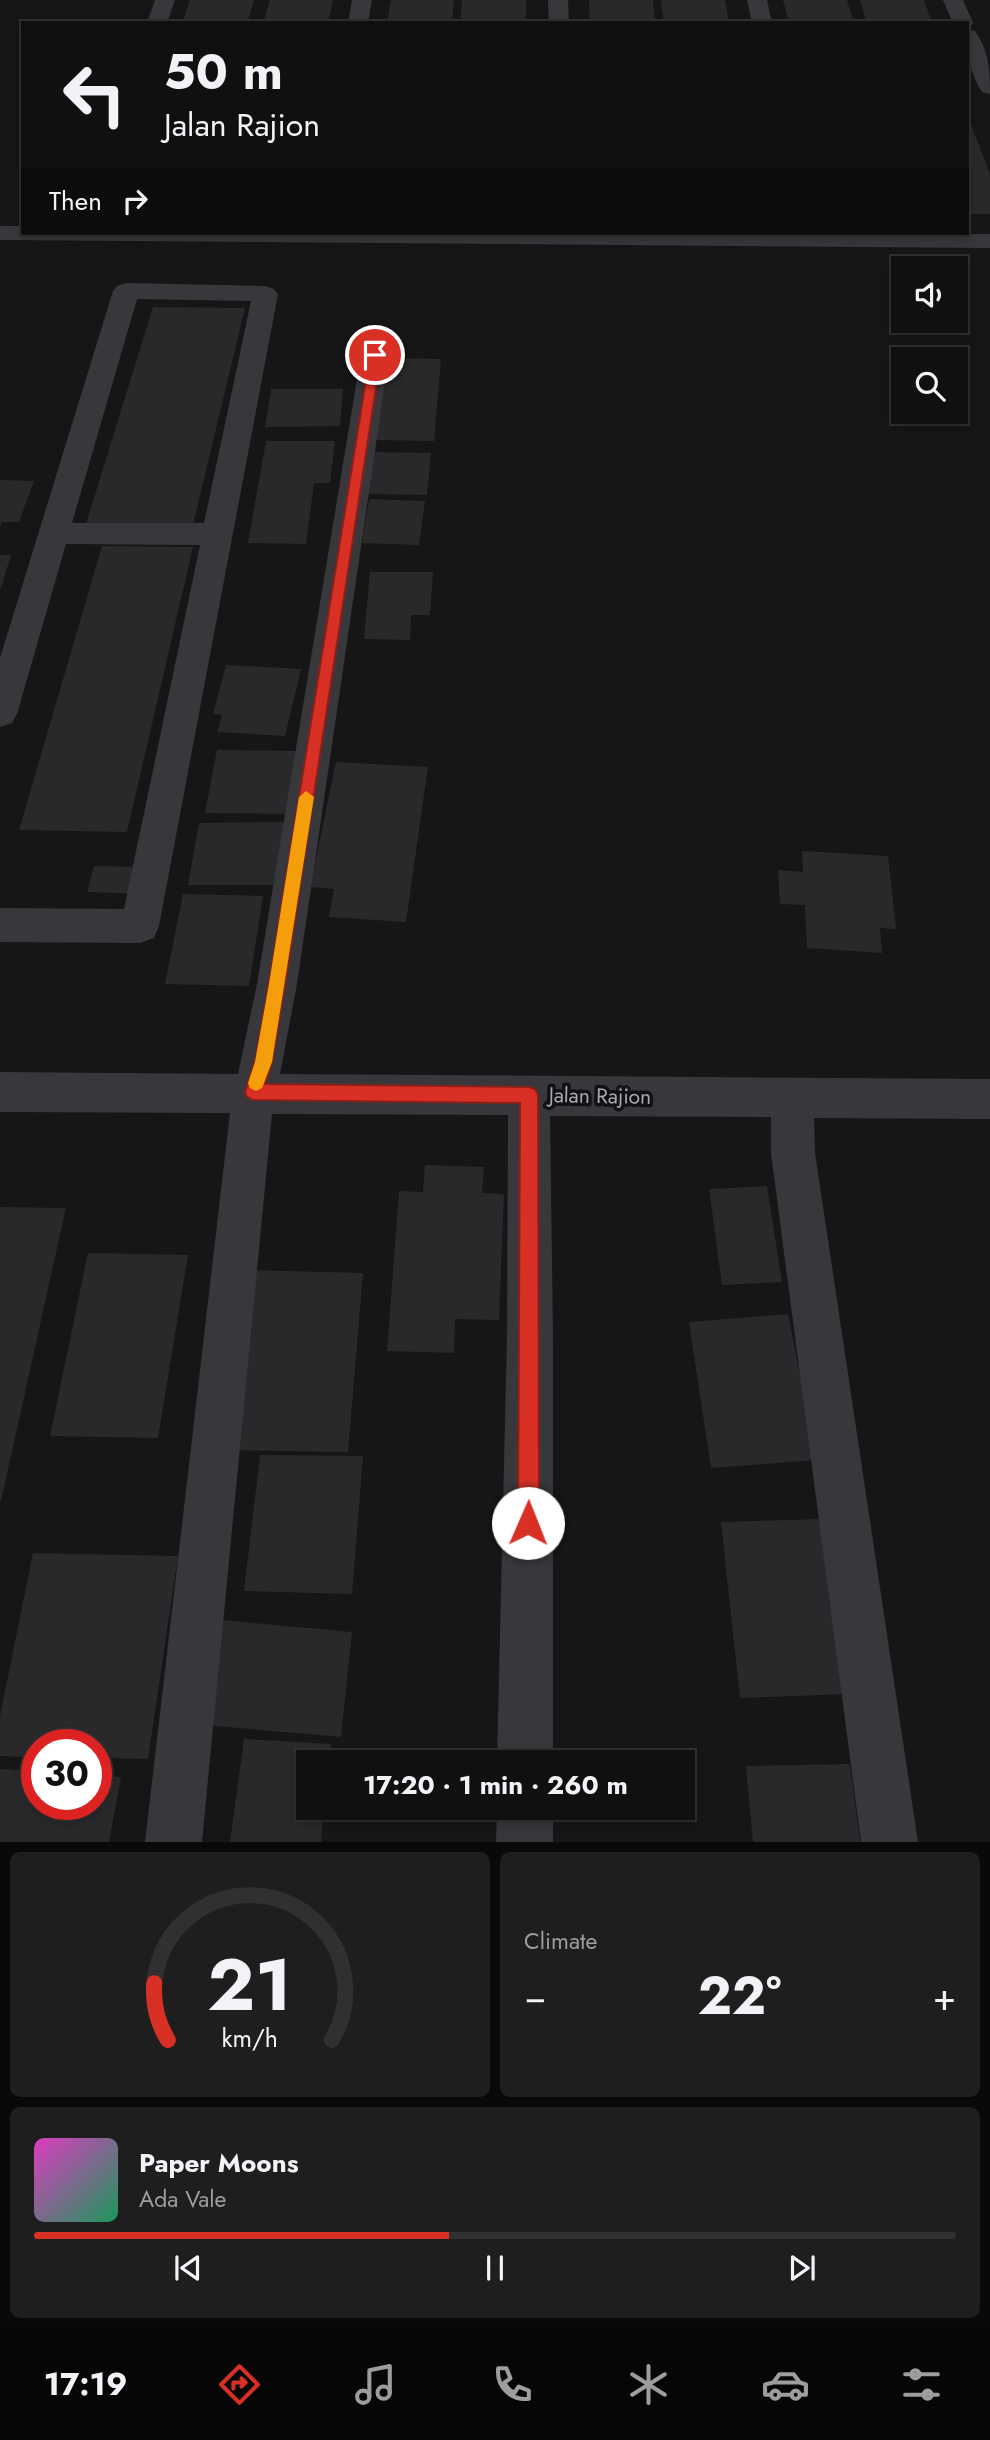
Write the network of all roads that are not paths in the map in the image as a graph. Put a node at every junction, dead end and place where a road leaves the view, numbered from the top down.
1 (165, 0) edge
2 (362, 0) edge
3 (558, 0) edge
4 (757, 0) edge
5 (953, 0) edge
6 (158, 21) edge
7 (358, 21) edge
8 (559, 21) edge
9 (762, 21) edge
10 (961, 21) edge
11 (969, 38) edge
12 (980, 65) edge
13 (990, 87) edge
14 (0, 233) edge
15 (21, 233) edge
16 (446, 235) edge
17 (569, 236) edge
18 (812, 236) edge
19 (990, 241) edge
20 (375, 355) dead end
21 (54, 533) junction
22 (218, 534) junction
23 (0, 714) edge
24 (0, 925) edge
25 (258, 1077) junction
26 (0, 1092) edge
27 (529, 1095) junction
28 (792, 1098) junction
29 (990, 1099) edge
30 (525, 1750) edge
31 (525, 1820) edge
32 (173, 1842) edge
33 (524, 1842) edge
34 (890, 1842) edge

1 - 6 street
2 - 7 street
3 - 8 street
4 - 9 street
5 - 10 street
11 - 12 street
12 - 13 street
14 - 15 street
16 - 17 street
17 - 18 street
18 - 19 street
20 - 25 street
21 - 22 street
21 - 22 street
21 - 23 street
22 - 24 street
25 - 26 street, Jalan Rajion
25 - 27 street, Jalan Rajion
25 - 32 street
27 - 28 street, Jalan Rajion
27 - 30 street
28 - 29 street, Jalan Rajion
28 - 34 street
31 - 33 street

